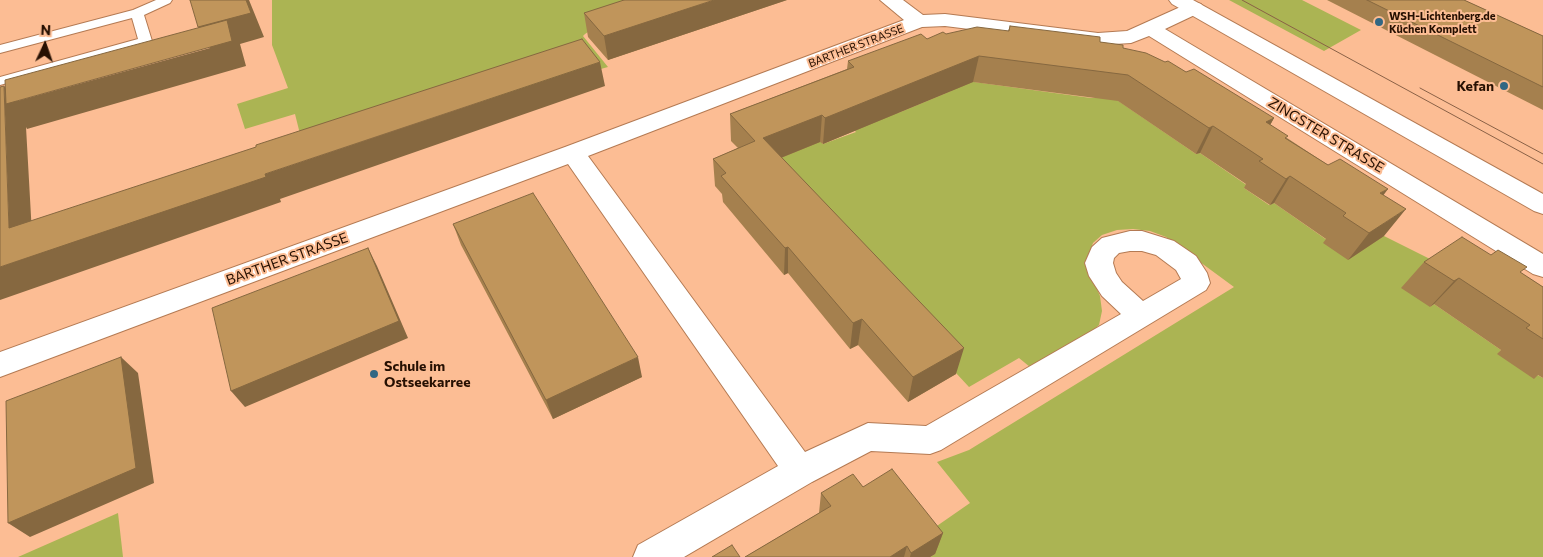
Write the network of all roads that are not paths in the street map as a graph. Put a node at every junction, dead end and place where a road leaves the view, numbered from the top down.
1 (166, 0) edge
2 (890, 0) edge
3 (1187, 4) edge
4 (136, 13) junction
5 (919, 21) junction
6 (1150, 29) junction
7 (0, 49) edge
8 (0, 81) edge
9 (573, 153) junction
10 (1543, 205) edge
11 (1543, 267) edge
12 (1141, 316) dead end
13 (0, 365) edge
14 (800, 472) junction
15 (651, 557) edge

1 - 4 lane
2 - 5 street
3 - 6 street
3 - 10 street
4 - 7 lane
4 - 8 lane
5 - 6 street, BARTHER STRASSE
5 - 9 street, BARTHER STRASSE
6 - 11 street, ZINGSTER STRASSE
9 - 13 street, BARTHER STRASSE
9 - 14 street
12 - 14 street
14 - 15 street

